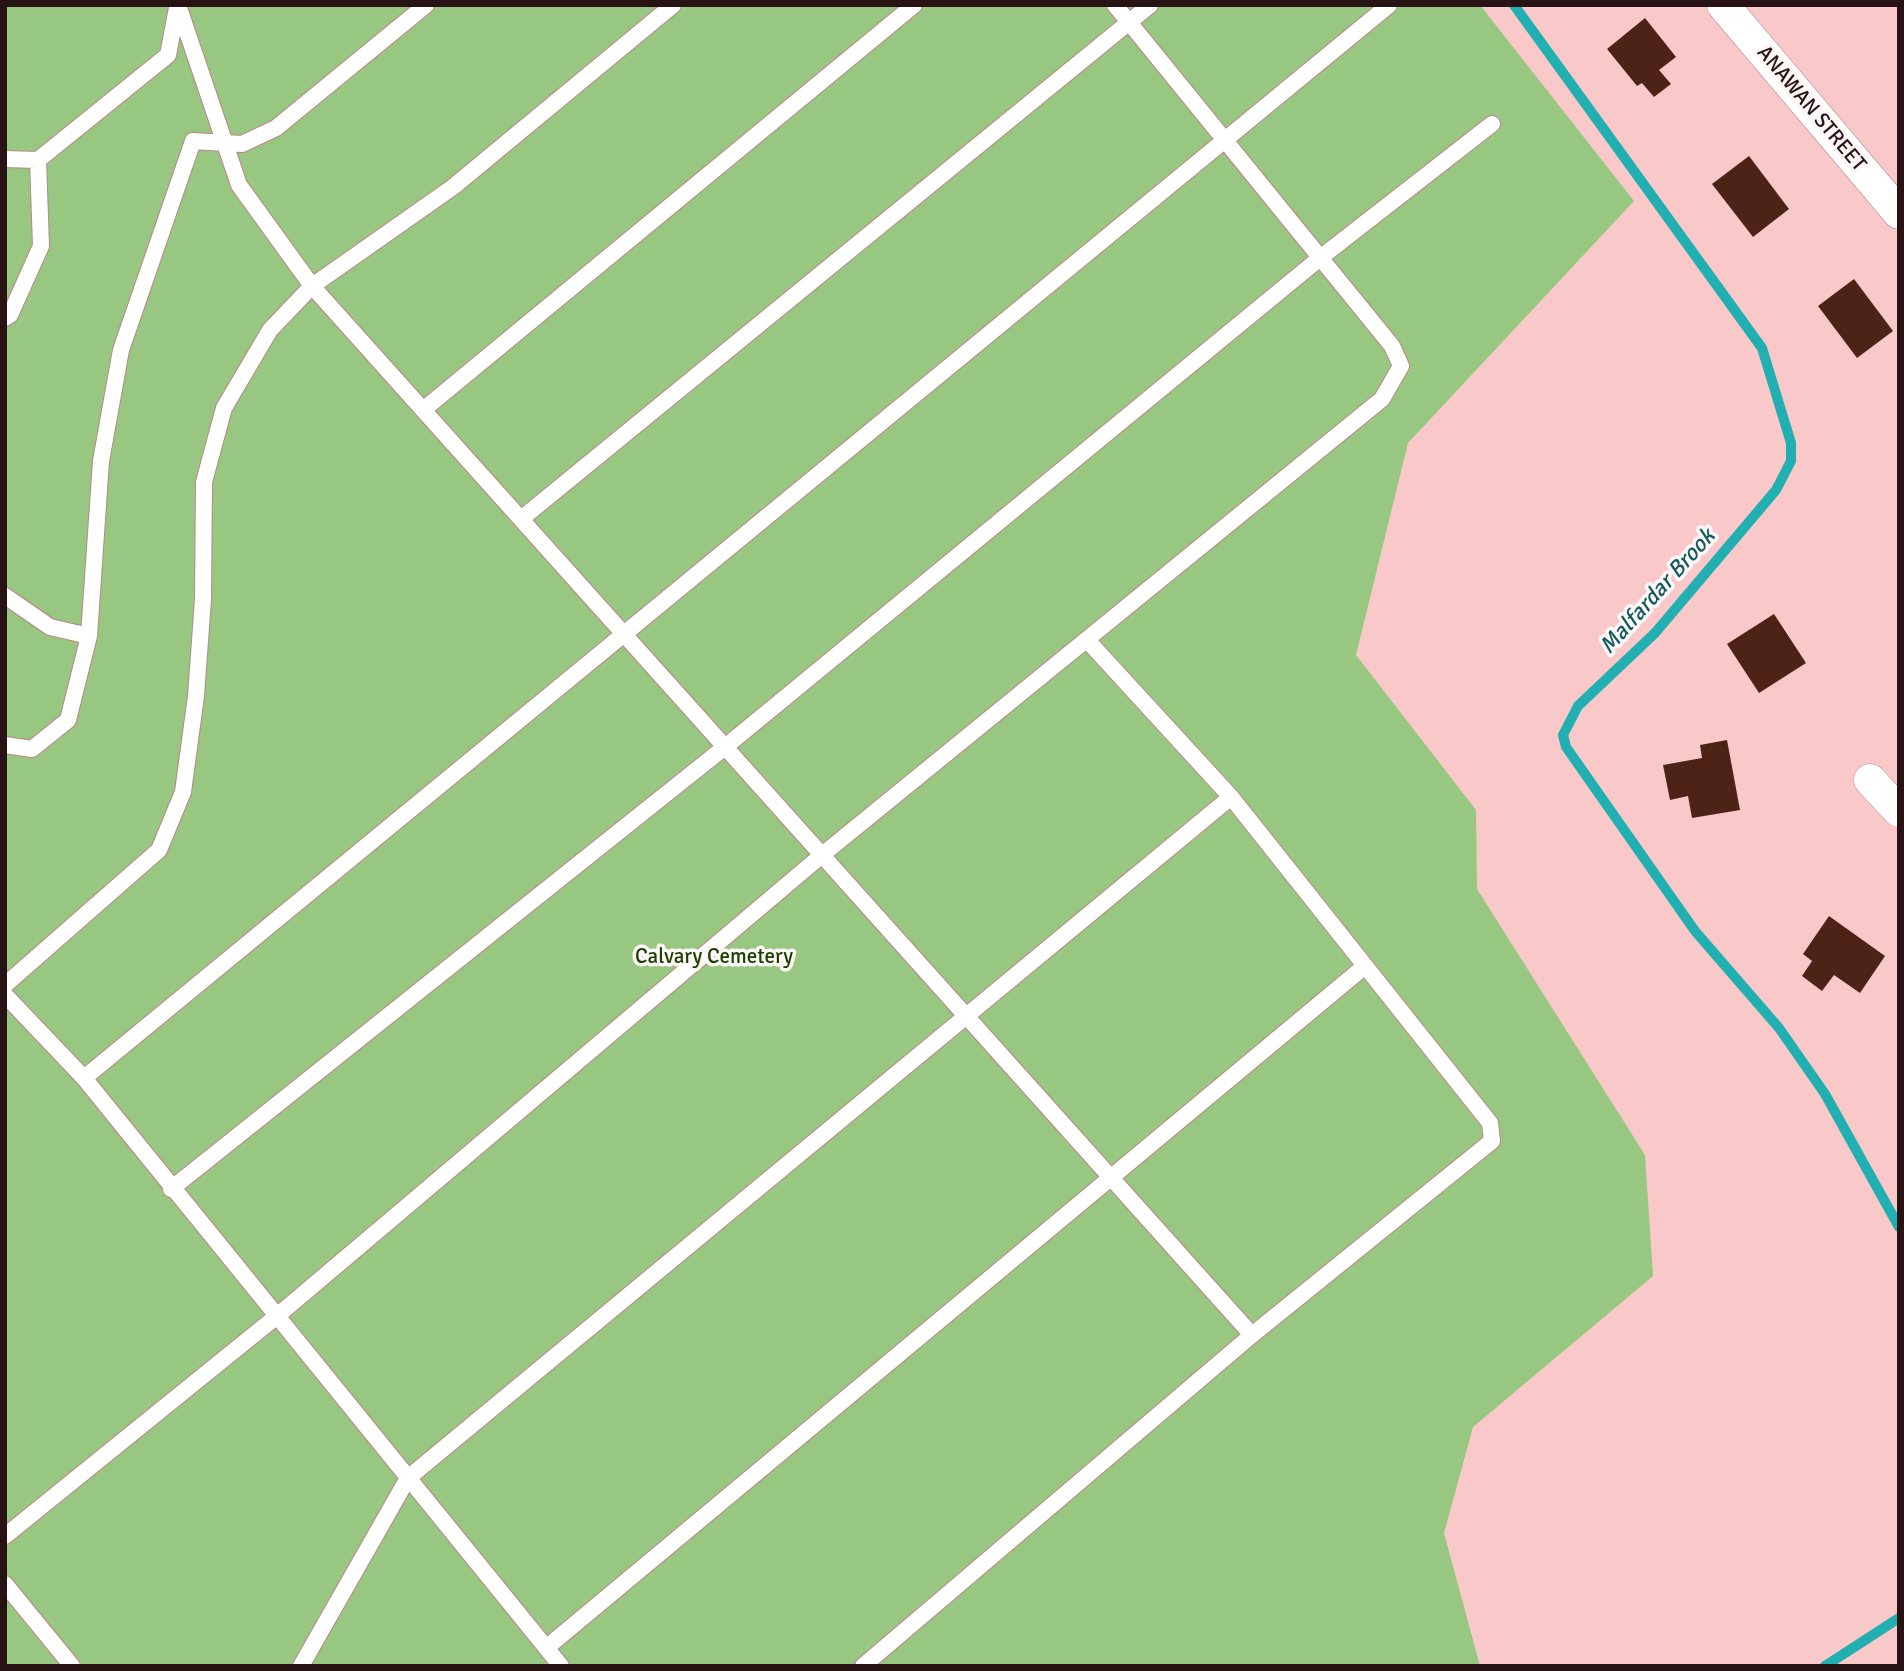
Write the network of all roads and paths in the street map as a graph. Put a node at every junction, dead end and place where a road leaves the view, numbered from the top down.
1 (178, 5) edge
2 (426, 5) edge
3 (673, 5) edge
4 (914, 5) edge
5 (1115, 5) edge
6 (1150, 5) edge
7 (1389, 5) edge
8 (1723, 5) edge
9 (1129, 23) junction
10 (1492, 124) dead end
11 (1225, 140) junction
12 (224, 141) junction
13 (5, 159) edge
14 (38, 160) junction
15 (1899, 213) edge
16 (1320, 258) junction
17 (312, 286) junction
18 (5, 318) edge
19 (423, 410) junction
20 (521, 519) junction
21 (5, 596) edge
22 (624, 634) junction
23 (89, 636) junction
24 (1087, 640) junction
25 (5, 745) edge
26 (725, 747) junction
27 (1870, 780) dead end
28 (1231, 797) junction
29 (1899, 811) edge
30 (822, 855) junction
31 (1365, 966) junction
32 (5, 985) edge
33 (5, 995) edge
34 (967, 1016) junction
35 (83, 1078) junction
36 (1111, 1178) junction
37 (171, 1189) junction
38 (276, 1317) junction
39 (1252, 1335) junction
40 (408, 1478) junction
41 (5, 1536) edge
42 (5, 1584) edge
43 (546, 1648) junction
44 (72, 1666) edge
45 (301, 1666) edge
46 (561, 1666) edge
47 (863, 1666) edge

1 - 12 lane
1 - 14 lane
2 - 12 lane
3 - 17 lane
4 - 19 lane
5 - 9 lane
6 - 9 lane
7 - 11 lane
8 - 15 street, ANAWAN STREET
9 - 11 lane
9 - 20 lane
10 - 16 lane
11 - 16 lane
11 - 22 lane
12 - 17 lane
12 - 23 lane
13 - 14 lane
14 - 18 lane
16 - 24 lane
16 - 26 lane
17 - 19 lane
17 - 32 lane
19 - 20 lane
20 - 22 lane
21 - 23 lane
22 - 26 lane
22 - 35 lane
23 - 25 lane
24 - 28 lane
24 - 30 lane
26 - 30 lane
26 - 37 lane
27 - 29 street
28 - 31 lane
28 - 34 lane
30 - 34 lane
30 - 38 lane
31 - 36 lane
31 - 39 lane
33 - 35 lane
34 - 36 lane
34 - 40 lane
35 - 37 lane
36 - 39 lane
36 - 43 lane
37 - 38 lane
38 - 40 lane
38 - 41 lane
39 - 47 lane
40 - 43 lane
40 - 45 lane
42 - 44 lane
43 - 46 lane

